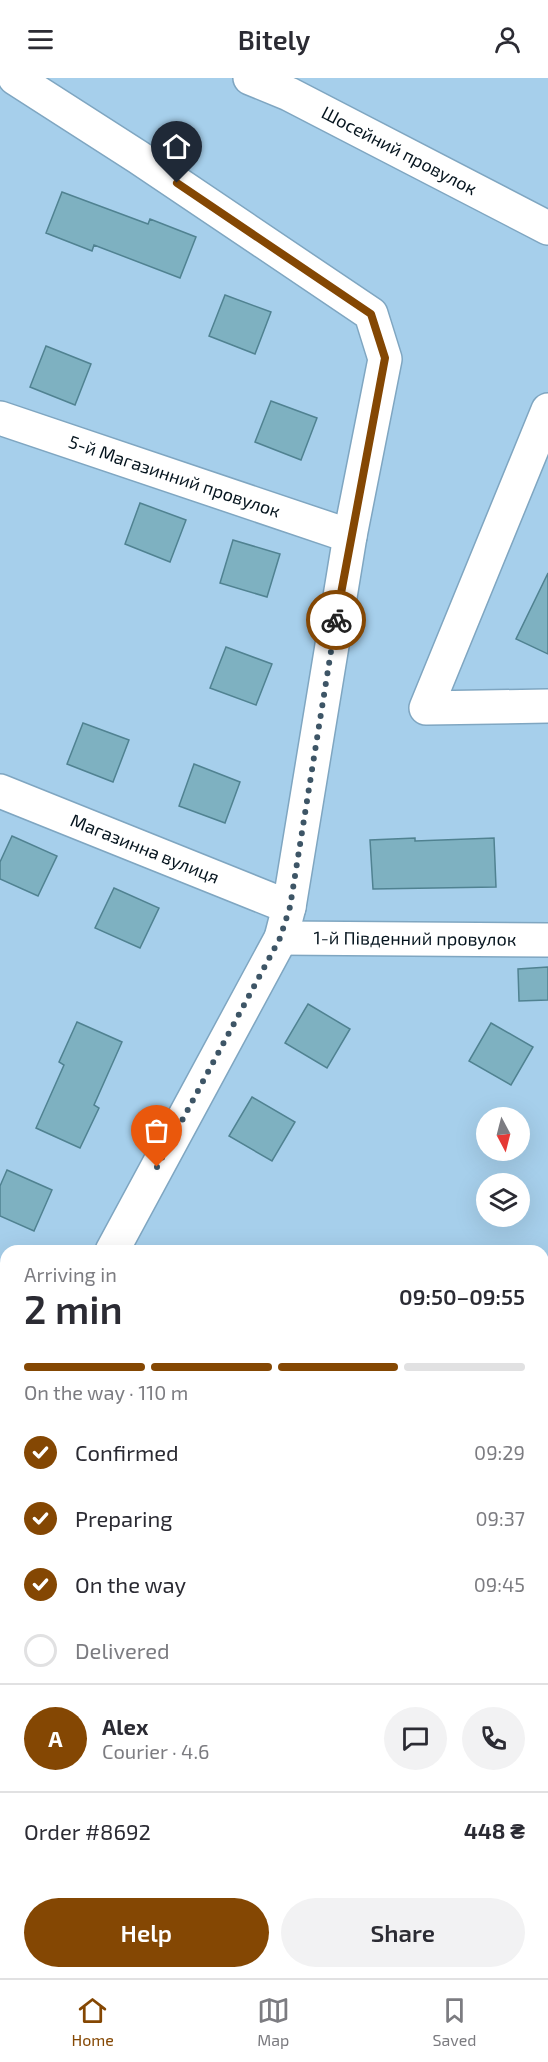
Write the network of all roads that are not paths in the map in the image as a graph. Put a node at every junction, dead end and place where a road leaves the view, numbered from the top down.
1 (15, 78) edge
2 (250, 78) edge
3 (548, 228) edge
4 (548, 410) edge
5 (0, 418) edge
6 (350, 536) junction
7 (548, 706) edge
8 (0, 791) edge
9 (290, 907) junction
10 (280, 938) junction
11 (548, 940) edge
12 (115, 1245) edge

1 - 6 street
2 - 3 street, Шосейний провулок
4 - 7 street
5 - 6 street, 5-й Магазинний провулок
6 - 9 street
8 - 9 street, Магазинна вулиця
9 - 10 street
10 - 11 street, 1-й Південний провулок
10 - 12 street

